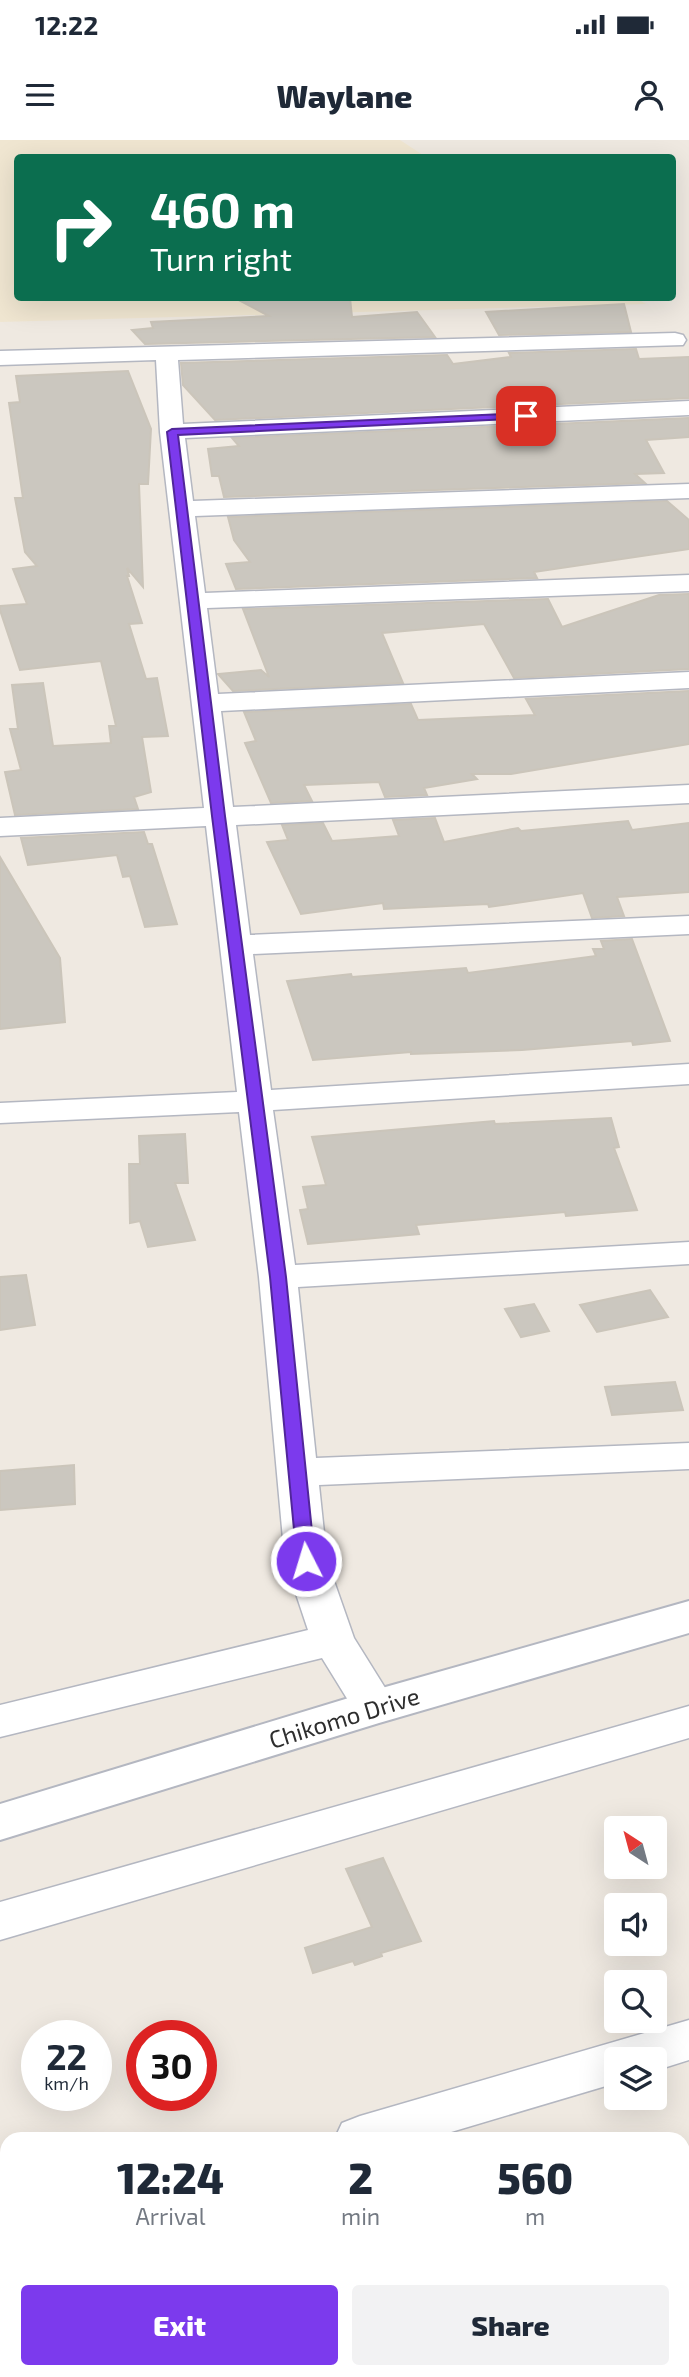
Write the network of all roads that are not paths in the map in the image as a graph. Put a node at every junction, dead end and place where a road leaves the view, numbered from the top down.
1 (675, 340) dead end
2 (167, 354) junction
3 (0, 358) edge
4 (689, 408) edge
5 (172, 432) junction
6 (689, 491) edge
7 (181, 509) junction
8 (689, 583) edge
9 (192, 601) junction
10 (689, 680) edge
11 (205, 703) junction
12 (689, 794) edge
13 (218, 816) junction
14 (0, 827) edge
15 (689, 925) edge
16 (237, 945) junction
17 (689, 1074) edge
18 (255, 1101) junction
19 (0, 1113) edge
20 (689, 1253) edge
21 (278, 1277) junction
22 (689, 1456) edge
23 (299, 1472) junction
24 (689, 1617) edge
25 (334, 1640) junction
26 (375, 1707) junction
27 (0, 1721) edge
28 (689, 1722) edge
29 (0, 1822) edge
30 (0, 1921) edge
31 (689, 2040) edge
32 (666, 2047) edge
33 (604, 2066) edge
34 (380, 2132) edge

1 - 2 street
2 - 3 street
2 - 5 street
4 - 5 street
5 - 7 street
6 - 7 street
7 - 9 street
8 - 9 street
9 - 11 street
10 - 11 street
11 - 13 street
12 - 13 street
13 - 14 street
13 - 16 street
15 - 16 street
16 - 18 street
17 - 18 street
18 - 19 street
18 - 21 street
20 - 21 street
21 - 23 street
22 - 23 street
23 - 25 street
24 - 26 street, Chikomo Drive
25 - 26 street
25 - 27 street
26 - 29 street, Chikomo Drive
28 - 30 street
31 - 32 street
33 - 34 street

